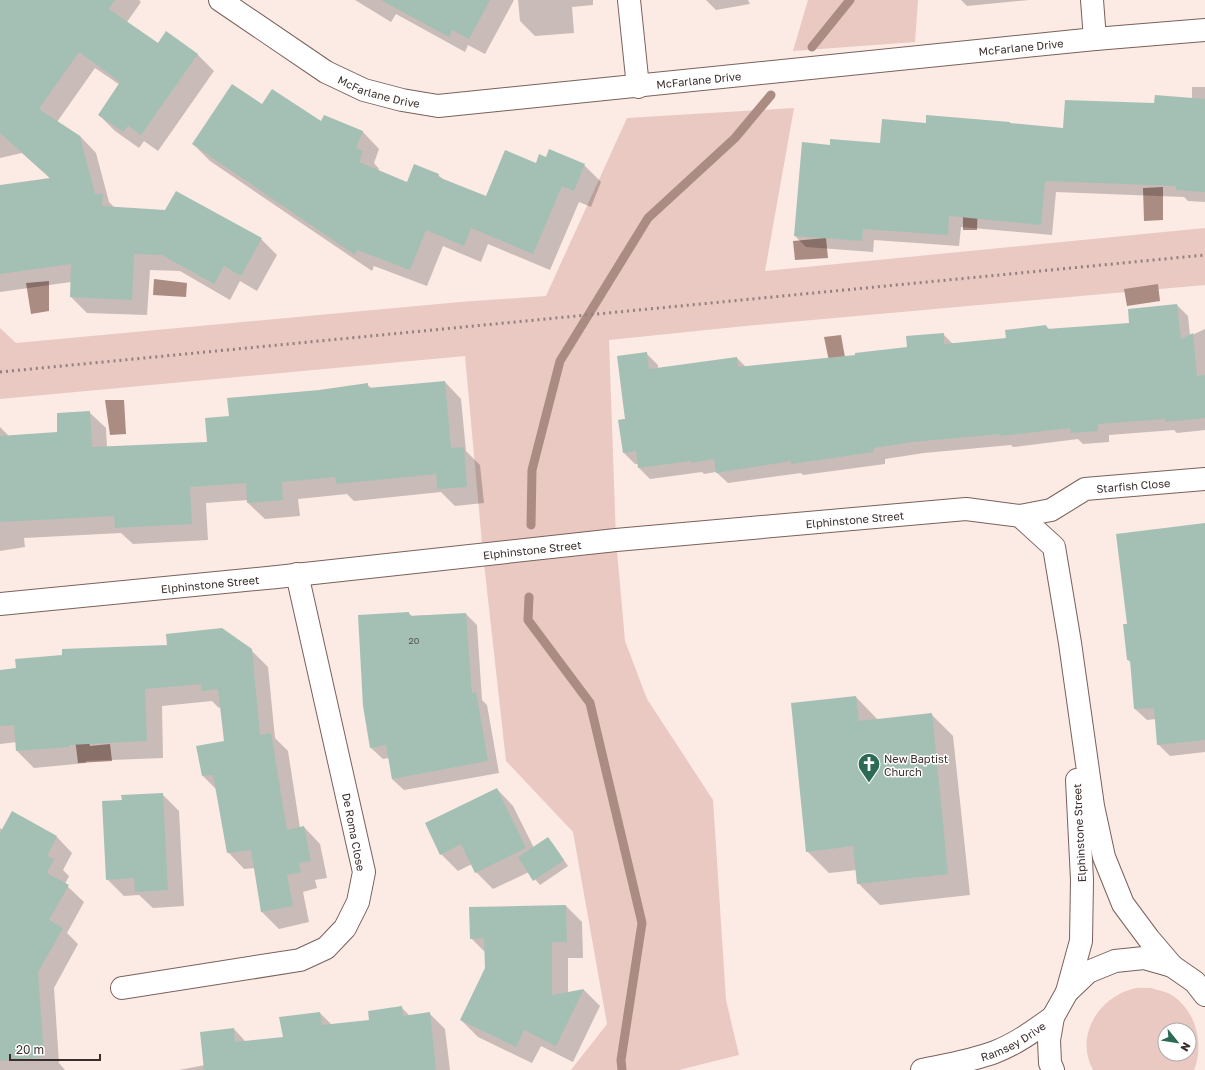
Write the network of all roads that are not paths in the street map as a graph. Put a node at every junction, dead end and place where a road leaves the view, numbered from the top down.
1 (220, 0) edge
2 (629, 0) edge
3 (1092, 0) edge
4 (1205, 30) edge
5 (1095, 39) junction
6 (638, 87) junction
7 (1205, 479) edge
8 (1067, 500) junction
9 (1020, 516) junction
10 (1054, 547) junction
11 (297, 574) junction
12 (0, 604) edge
13 (1074, 672) junction
14 (1172, 966) junction
15 (122, 988) dead end
16 (1067, 992) junction
17 (1205, 995) edge
18 (1053, 1017) junction
19 (922, 1070) edge
20 (1053, 1070) edge

1 - 6 street, McFarlane Drive
2 - 6 street
3 - 5 street
4 - 5 street, McFarlane Drive
5 - 6 street, McFarlane Drive
7 - 8 street, Starfish Close
8 - 9 street, Starfish Close
8 - 10 street, Elphinstone Street
9 - 10 street
9 - 11 street, Elphinstone Street
10 - 13 street, Elphinstone Street
11 - 12 street, Elphinstone Street
11 - 15 street, De Roma Close
13 - 14 street, Elphinstone Street
13 - 16 street, Elphinstone Street
14 - 16 street
14 - 17 street
16 - 18 street
18 - 19 street, Ramsey Drive
18 - 20 street

